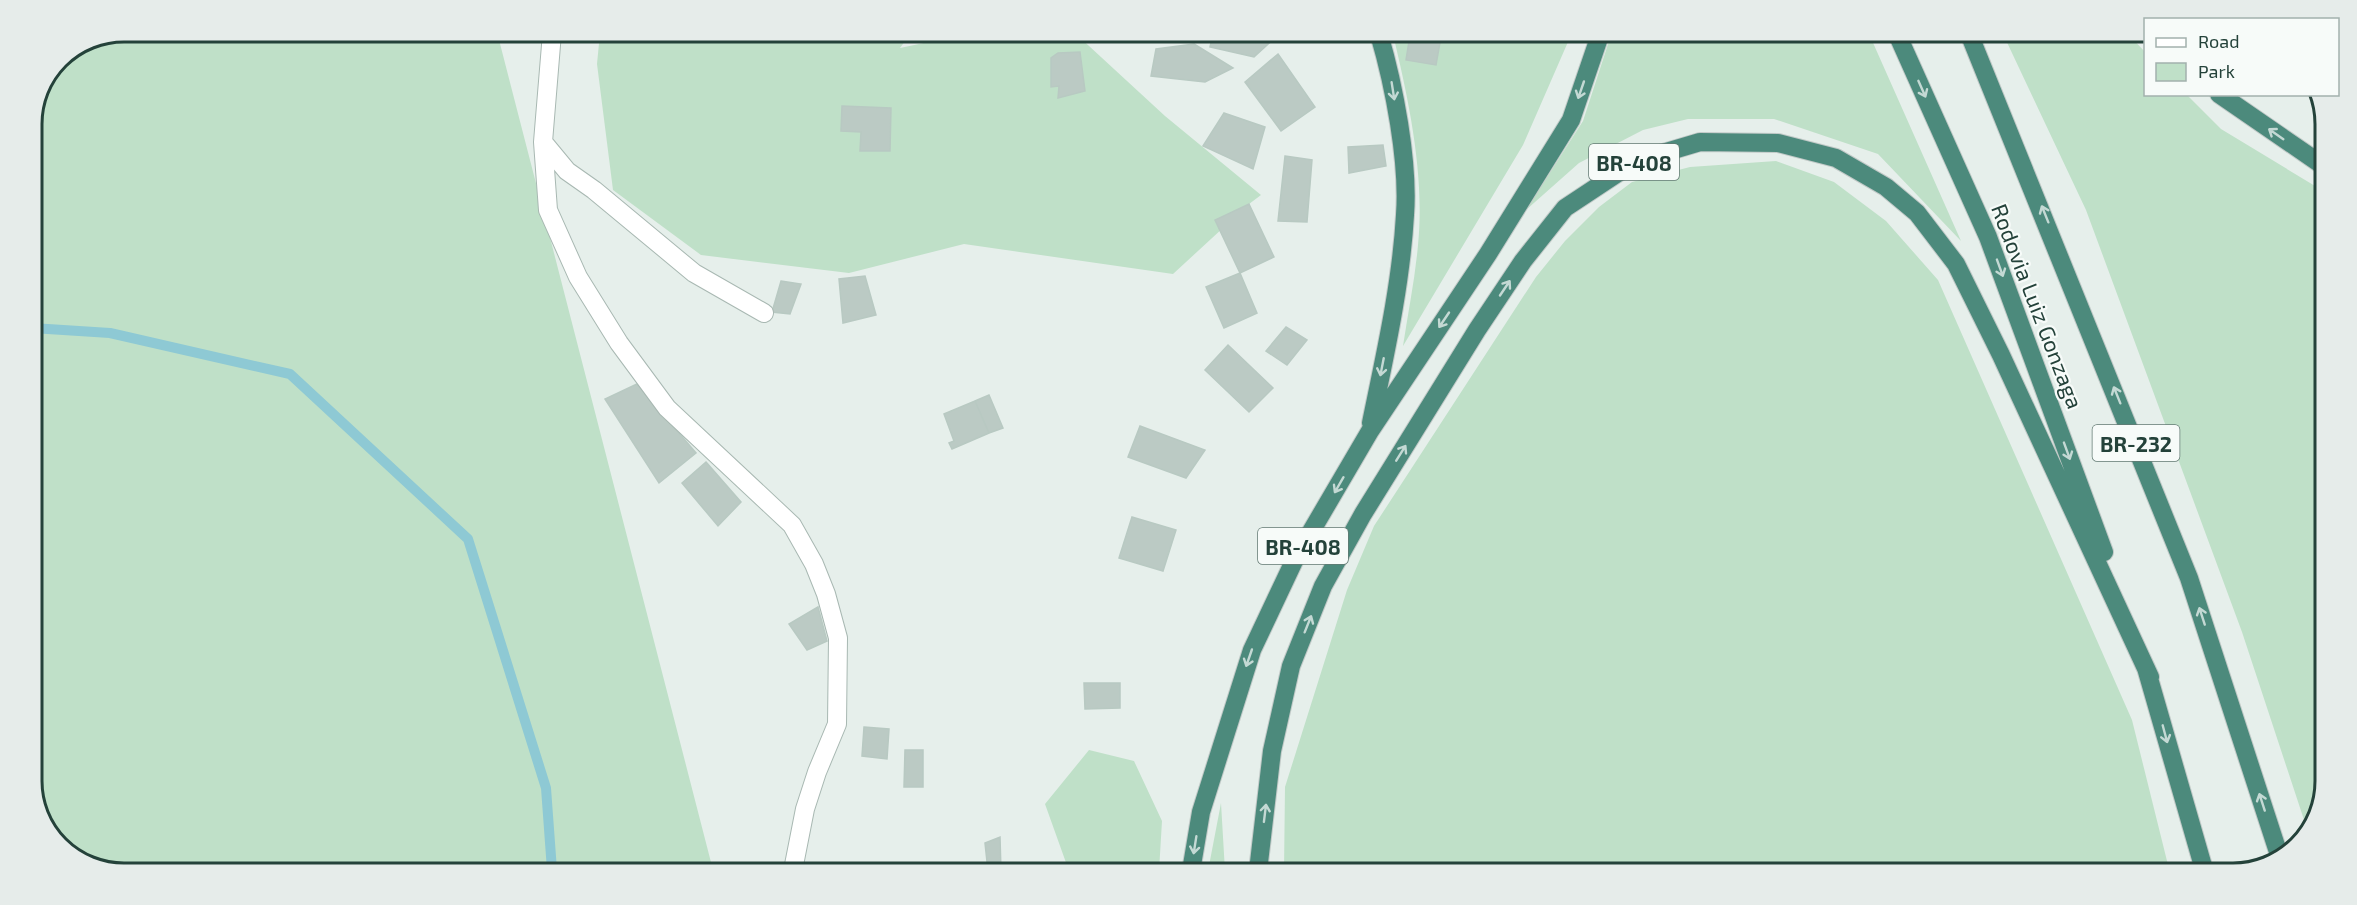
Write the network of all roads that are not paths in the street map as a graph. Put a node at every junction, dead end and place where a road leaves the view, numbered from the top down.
1 (551, 42) edge
2 (1381, 42) edge
3 (1598, 42) edge
4 (1901, 42) edge
5 (1972, 42) edge
6 (2222, 96) edge
7 (543, 142) junction
8 (2315, 160) edge
9 (764, 314) dead end
10 (1370, 431) junction
11 (2150, 677) junction
12 (2277, 850) edge
13 (794, 863) edge
14 (1192, 863) edge
15 (1259, 863) edge
16 (2202, 863) edge

1 - 7 street
2 -> 10 highway
3 -> 10 highway, BR-408
4 -> 11 highway, Rodovia Luiz Gonzaga / BR-232
12 -> 5 highway, Rodovia Luiz Gonzaga / BR-232
8 -> 6 highway
7 - 9 street
7 - 13 street
10 -> 14 highway, BR-408
15 -> 11 highway, BR-408
11 -> 16 highway, Rodovia Luiz Gonzaga / BR-232

